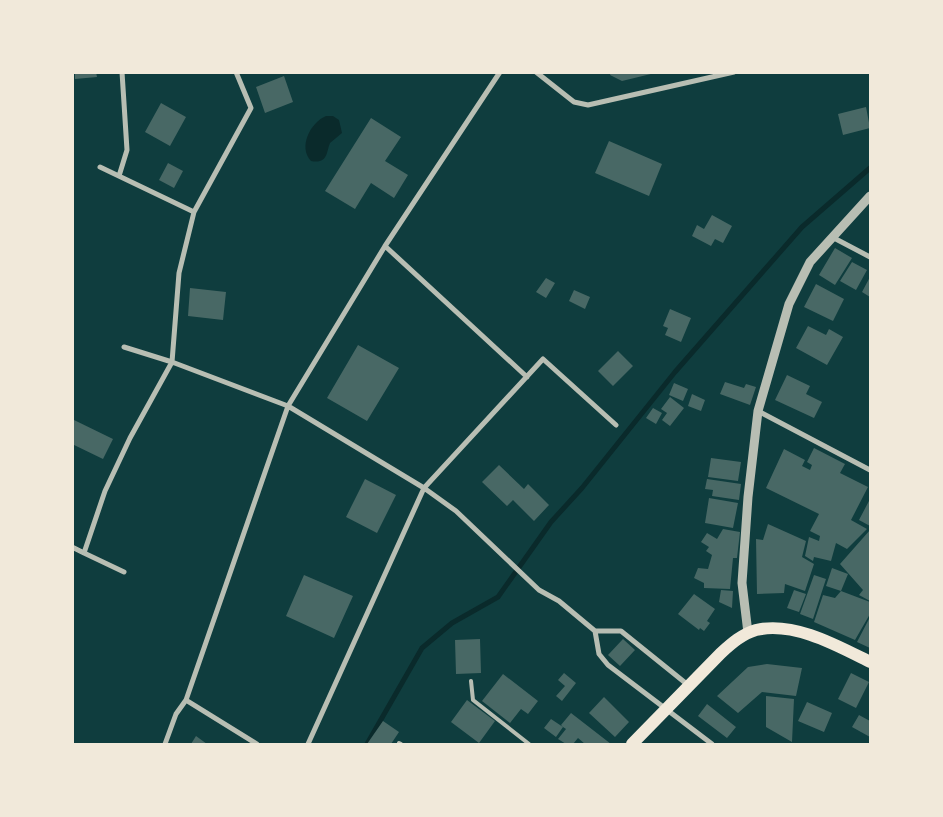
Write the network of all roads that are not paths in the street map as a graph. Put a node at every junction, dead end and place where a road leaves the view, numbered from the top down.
1 (122, 72) edge
2 (236, 72) edge
3 (500, 72) edge
4 (536, 72) edge
5 (734, 72) edge
6 (100, 167) dead end
7 (119, 176) junction
8 (870, 196) edge
9 (194, 212) junction
10 (832, 236) junction
11 (385, 246) junction
12 (870, 257) edge
13 (124, 347) dead end
14 (172, 362) junction
15 (527, 377) junction
16 (288, 406) junction
17 (758, 411) junction
18 (616, 425) dead end
19 (870, 470) edge
20 (424, 488) junction
21 (72, 547) edge
22 (84, 552) junction
23 (124, 572) dead end
24 (595, 631) junction
25 (748, 634) junction
26 (870, 662) edge
27 (471, 681) dead end
28 (688, 685) junction
29 (186, 700) junction
30 (664, 710) junction
31 (165, 744) edge
32 (257, 744) edge
33 (308, 744) edge
34 (529, 744) edge
35 (632, 744) edge
36 (712, 744) edge

1 - 7 street
2 - 9 street
3 - 11 street
4 - 5 street
6 - 7 street
7 - 9 street
8 - 10 street
9 - 14 street
10 - 12 street
10 - 17 street
11 - 15 street
11 - 16 street
13 - 14 street
14 - 16 street
14 - 22 street
15 - 18 street
15 - 20 street
16 - 20 street
16 - 29 street
17 - 19 street
17 - 25 street
20 - 24 street
20 - 33 street
21 - 22 street
22 - 23 street
24 - 28 street
24 - 30 street
25 - 26 main road
25 - 28 main road
27 - 34 lane
28 - 30 main road
29 - 31 street
29 - 32 street
30 - 35 main road
30 - 36 street

